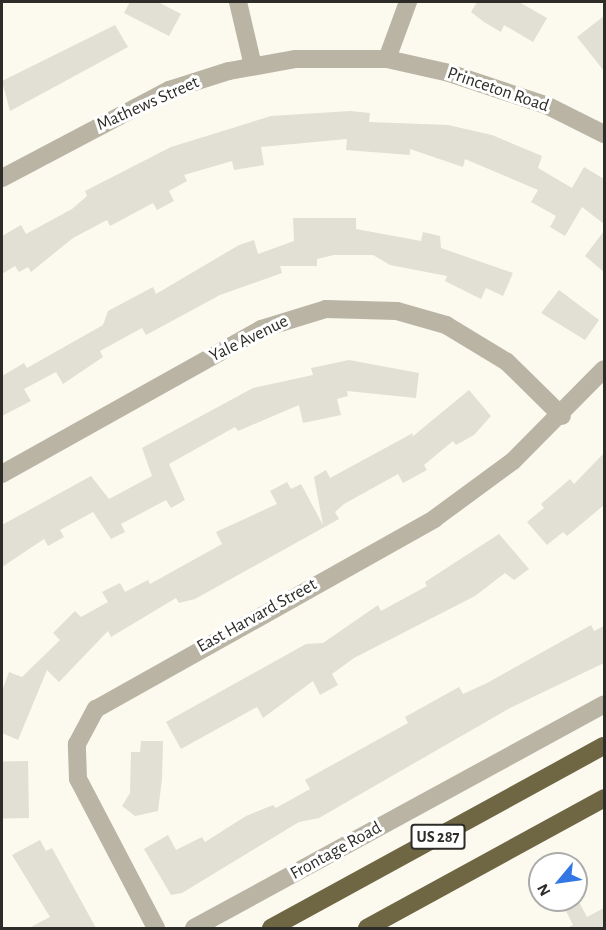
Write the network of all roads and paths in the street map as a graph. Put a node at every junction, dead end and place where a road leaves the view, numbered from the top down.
1 (238, 2) edge
2 (408, 2) edge
3 (387, 59) junction
4 (253, 66) junction
5 (604, 134) edge
6 (2, 178) edge
7 (604, 369) edge
8 (562, 416) junction
9 (2, 474) edge
10 (604, 704) edge
11 (604, 746) edge
12 (604, 798) edge
13 (156, 928) edge
14 (194, 928) edge
15 (271, 928) edge
16 (367, 928) edge

1 - 4 street
2 - 3 street
3 - 4 street, Mathews Street
3 - 5 street, Princeton Road
4 - 6 street, Mathews Street
7 - 8 street, East Harvard Street
8 - 9 street, Yale Avenue
8 - 13 street, East Harvard Street
10 - 14 street, Frontage Road
11 - 15 highway, US 287
12 - 16 highway, US 287

